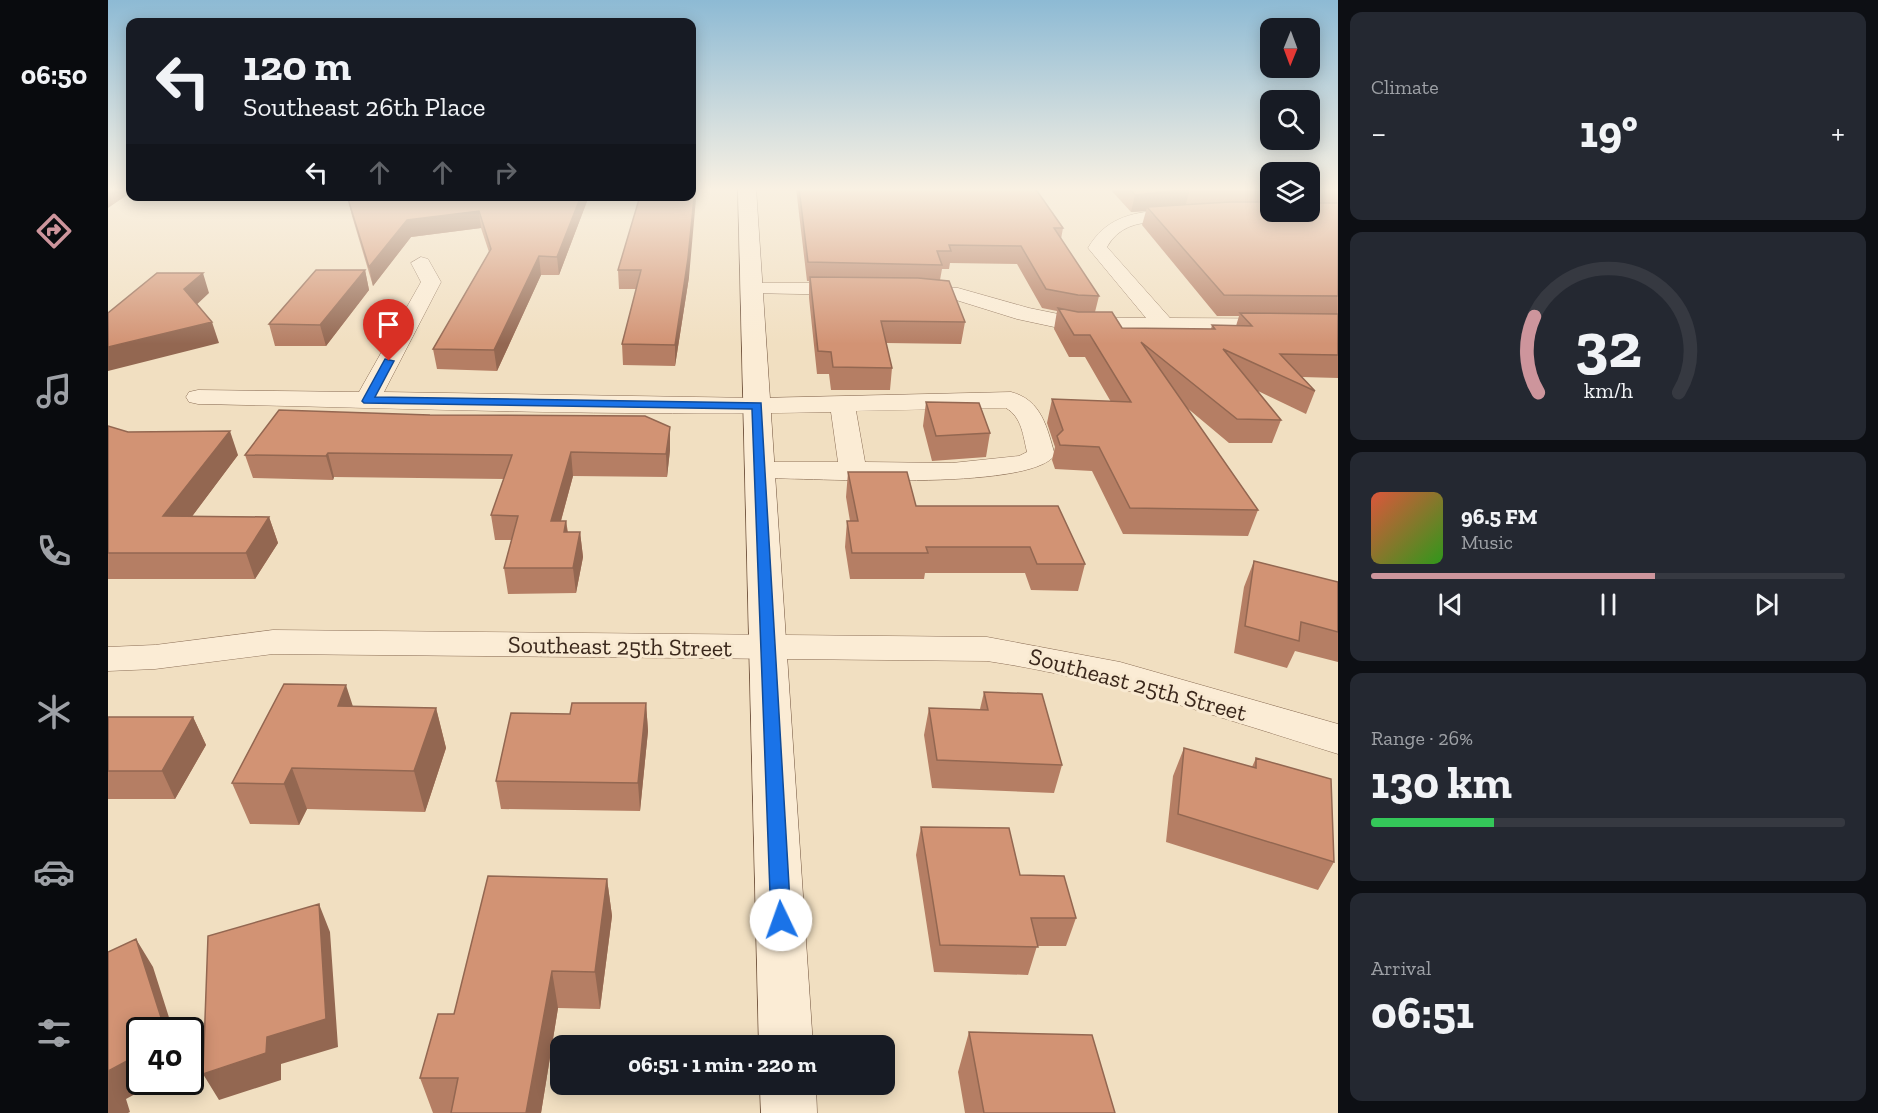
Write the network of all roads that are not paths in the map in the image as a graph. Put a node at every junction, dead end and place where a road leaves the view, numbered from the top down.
1 (750, 240) edge
2 (1100, 240) edge
3 (422, 263) dead end
4 (752, 289) junction
5 (869, 290) edge
6 (892, 290) edge
7 (1164, 325) junction
8 (1338, 326) edge
9 (198, 397) dead end
10 (368, 401) junction
11 (842, 404) junction
12 (757, 406) junction
13 (760, 470) junction
14 (853, 471) junction
15 (768, 648) junction
16 (108, 658) edge
17 (1338, 739) edge
18 (786, 1035) edge
19 (788, 1095) edge
20 (789, 1113) edge

1 - 4 street
2 - 7 street
3 - 10 street
4 - 5 street
4 - 12 street
6 - 7 street
7 - 8 street
9 - 10 street
10 - 12 street
11 - 12 street
11 - 14 street
11 - 14 street
12 - 13 street
13 - 14 street
13 - 15 street
15 - 16 street, Southeast 25th Street
15 - 17 street, Southeast 25th Street
15 - 18 street
19 - 20 street

